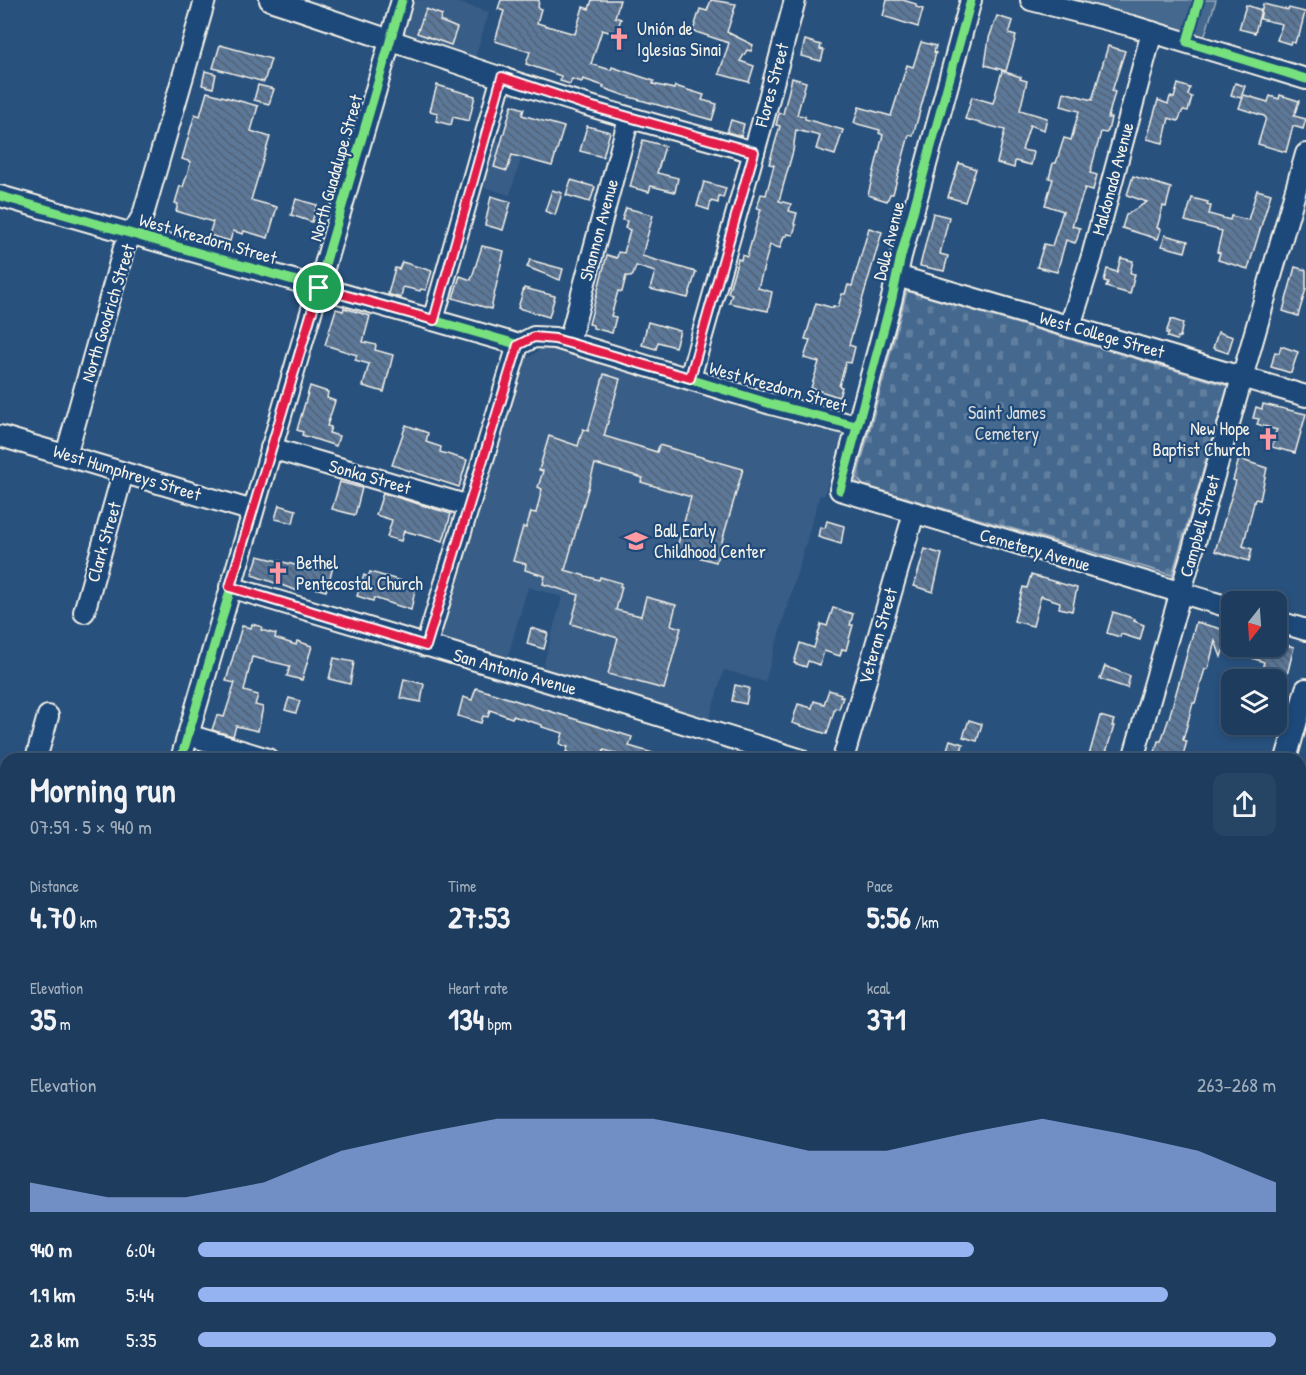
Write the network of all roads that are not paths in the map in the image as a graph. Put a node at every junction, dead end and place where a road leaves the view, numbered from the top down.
1 (205, 0) edge
2 (270, 0) edge
3 (402, 0) edge
4 (795, 0) edge
5 (971, 0) edge
6 (1031, 0) edge
7 (1152, 32) junction
8 (390, 40) junction
9 (502, 77) junction
10 (1306, 79) edge
11 (629, 118) junction
12 (754, 152) junction
13 (1306, 154) edge
14 (0, 196) edge
15 (133, 234) junction
16 (897, 276) junction
17 (319, 288) junction
18 (434, 320) junction
19 (1070, 326) junction
20 (569, 342) junction
21 (518, 345) junction
22 (1243, 376) junction
23 (690, 378) junction
24 (1306, 396) edge
25 (856, 426) junction
26 (0, 436) edge
27 (271, 448) junction
28 (66, 455) junction
29 (123, 473) junction
30 (840, 490) joint
31 (469, 506) junction
32 (253, 511) junction
33 (914, 513) junction
34 (230, 587) junction
35 (1180, 592) junction
36 (1221, 605) edge
37 (84, 612) dead end
38 (1287, 624) edge
39 (1306, 630) edge
40 (426, 646) junction
41 (1306, 689) edge
42 (48, 716) dead end
43 (188, 735) junction
44 (38, 753) edge
45 (183, 753) edge
46 (248, 753) edge
47 (780, 753) edge
48 (845, 753) edge
49 (1134, 753) edge
50 (1288, 753) edge

1 - 15 street, North Goodrich Street
2 - 8 street
3 - 8 street, North Guadalupe Street
4 - 12 street, Flores Street
5 - 16 street, Dolle Avenue
6 - 7 street
7 - 10 street
7 - 19 street, Maldonado Avenue
8 - 9 street
8 - 17 street, North Guadalupe Street
9 - 11 street
9 - 18 street
11 - 12 street
11 - 20 street, Shannon Avenue
12 - 23 street, Flores Street
13 - 22 street, Campbell Street
14 - 15 street, West Krezdorn Street
15 - 17 street, West Krezdorn Street
15 - 28 street, North Goodrich Street
16 - 19 street, West College Street
16 - 25 street, Dolle Avenue
17 - 18 street, West Krezdorn Street
17 - 27 street, North Guadalupe Street
18 - 21 street, West Krezdorn Street
19 - 22 street, West College Street
20 - 21 street, West Krezdorn Street
20 - 23 street, West Krezdorn Street
21 - 31 street
22 - 24 street, West College Street
22 - 35 street, Campbell Street
23 - 25 street, West Krezdorn Street
25 - 30 street, Dolle Avenue
26 - 28 street, West Humphreys Street
27 - 31 street, Sonka Street
27 - 32 street, North Guadalupe Street
28 - 29 street, West Humphreys Street
29 - 32 street, West Humphreys Street
29 - 37 street, Clark Street
30 - 33 street, Cemetery Avenue
31 - 40 street
32 - 34 street, North Guadalupe Street
33 - 35 street, Cemetery Avenue
33 - 48 street, Veteran Street
34 - 40 street, San Antonio Avenue
34 - 43 street, North Guadalupe Street
35 - 36 street, Cemetery Avenue
35 - 49 street, Campbell Street
38 - 39 street
40 - 47 street, San Antonio Avenue
41 - 50 street
42 - 44 street
43 - 45 street, North Guadalupe Street
43 - 46 street

